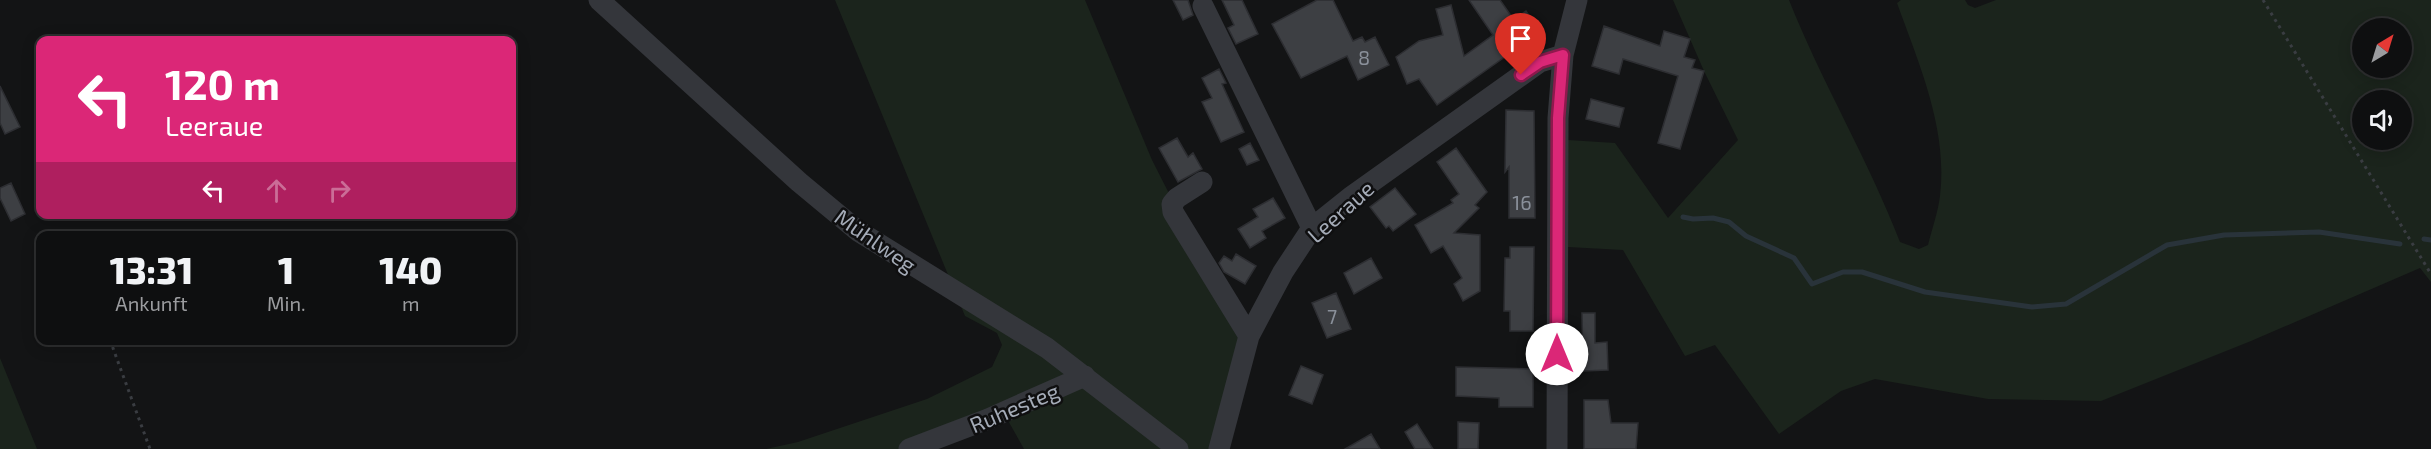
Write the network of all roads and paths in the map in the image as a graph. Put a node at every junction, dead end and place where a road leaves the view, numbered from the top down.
1 (599, 0) edge
2 (1577, 0) edge
3 (2263, 0) edge
4 (1203, 6) dead end
5 (1563, 55) junction
6 (1202, 182) dead end
7 (1312, 228) junction
8 (2431, 274) edge
9 (1249, 336) junction
10 (112, 345) edge
11 (1085, 376) junction
12 (150, 449) edge
13 (909, 449) edge
14 (1178, 449) edge
15 (1219, 449) edge
16 (1557, 449) edge

1 - 11 street, Mühlweg
2 - 5 street
3 - 8 path
4 - 7 street
5 - 7 street, Leeraue
5 - 16 street
6 - 9 street
7 - 9 street, Leeraue
9 - 15 street, Leeraue
10 - 12 path
11 - 13 street, Ruhesteg
11 - 14 street, Mühlweg

